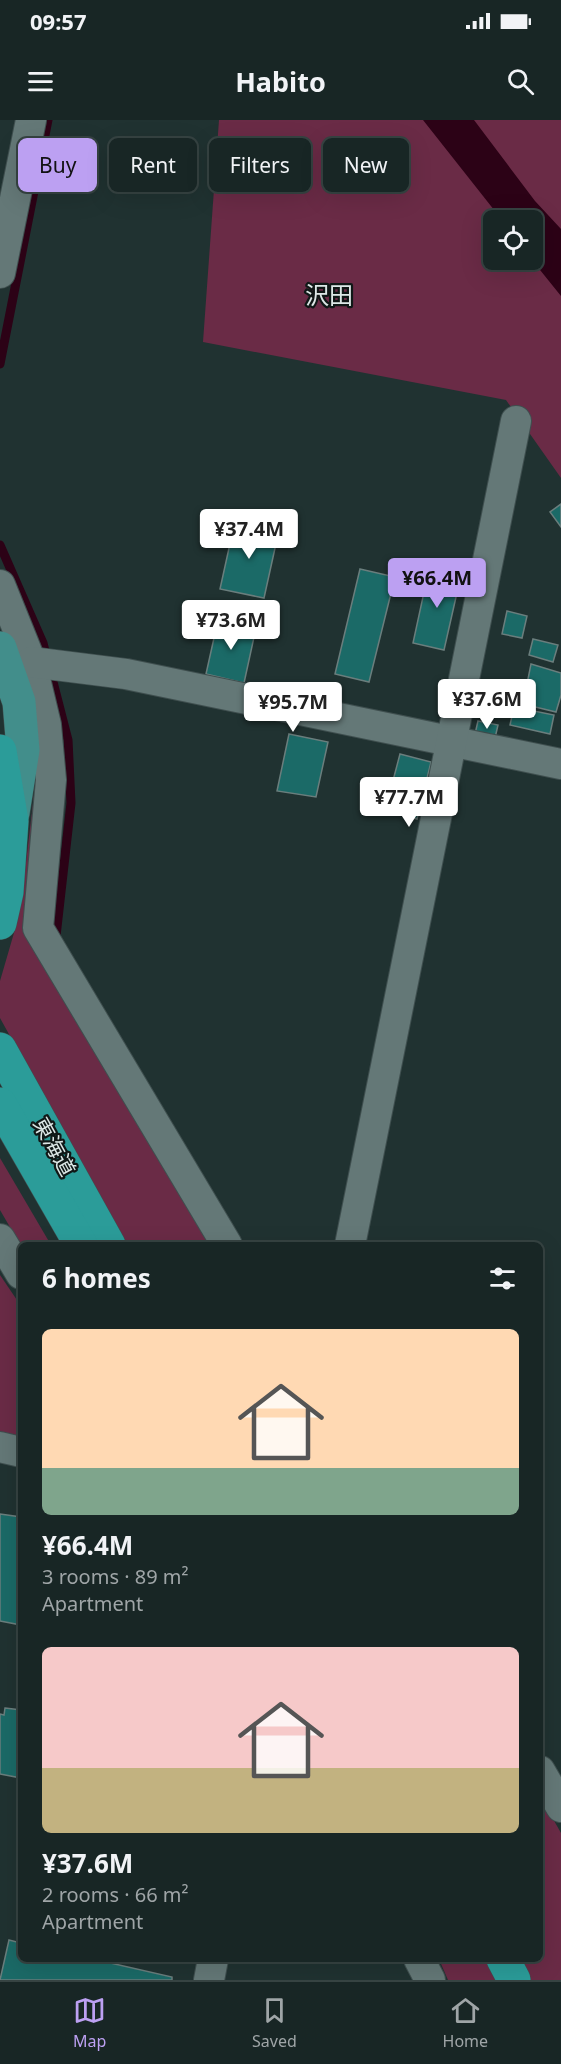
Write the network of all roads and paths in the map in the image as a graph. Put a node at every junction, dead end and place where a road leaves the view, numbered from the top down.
1 (31, 120) edge
2 (0, 273) edge
3 (516, 421) dead end
4 (0, 585) edge
5 (0, 648) edge
6 (31, 662) junction
7 (451, 742) junction
8 (0, 751) edge
9 (561, 764) edge
10 (12, 820) junction
11 (0, 923) edge
12 (0, 1049) edge
13 (8, 1100) edge
14 (0, 1239) edge
15 (79, 1242) edge
16 (107, 1242) edge
17 (225, 1242) edge
18 (351, 1242) edge
19 (18, 1269) edge
20 (0, 1447) edge
21 (18, 1451) edge
22 (543, 1776) edge
23 (561, 1807) edge
24 (212, 1962) edge
25 (421, 1962) edge
26 (505, 1962) edge
27 (209, 1980) edge
28 (430, 1980) edge
29 (514, 1980) edge

1 - 2 street
3 - 7 street
4 - 6 street
5 - 10 main road
6 - 7 street
6 - 17 street
7 - 9 street
7 - 18 street
8 - 10 highway
10 - 11 highway
12 - 13 highway, 東海道
13 - 15 highway, 東海道
13 - 16 highway, 東海道
14 - 19 street
20 - 21 street
22 - 23 street
24 - 27 street
25 - 28 street
26 - 29 highway

